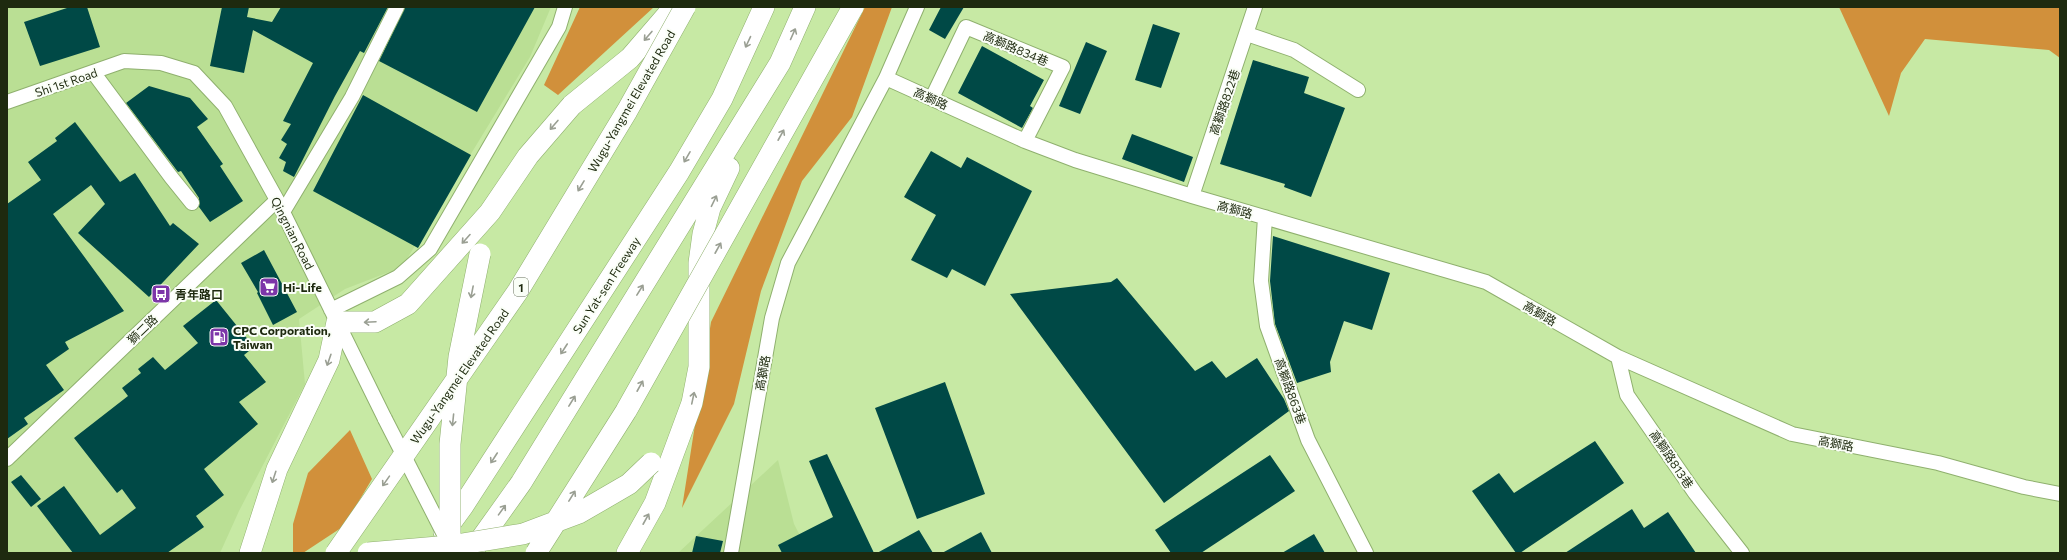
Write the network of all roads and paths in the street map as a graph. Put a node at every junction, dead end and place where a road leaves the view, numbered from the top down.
1 (397, 7) edge
2 (565, 7) edge
3 (674, 7) edge
4 (685, 7) edge
5 (764, 7) edge
6 (805, 7) edge
7 (853, 7) edge
8 (917, 7) edge
9 (1255, 7) edge
10 (1247, 34) junction
11 (124, 61) joint
12 (780, 63) junction
13 (93, 72) junction
14 (886, 78) junction
15 (1358, 90) dead end
16 (932, 98) junction
17 (7, 102) edge
18 (1026, 141) junction
19 (1192, 196) junction
20 (192, 203) dead end
21 (280, 206) junction
22 (490, 212) junction
23 (1265, 217) junction
24 (334, 316) junction
25 (1618, 357) junction
26 (681, 433) junction
27 (7, 459) edge
28 (2060, 494) edge
29 (451, 551) edge
30 (250, 553) edge
31 (336, 553) edge
32 (368, 553) edge
33 (428, 553) edge
34 (471, 553) edge
35 (536, 553) edge
36 (627, 553) edge
37 (731, 553) edge
38 (1366, 553) edge
39 (1742, 553) edge

1 - 21 street, 獅二路
2 - 24 street
3 -> 22 highway
4 -> 31 highway, Wugu-Yangmei Elevated Road / 1, bridge
5 -> 33 highway, Sun Yat-sen Freeway
12 -> 6 highway
35 -> 7 highway, bridge
8 - 14 street
9 - 10 street, 高獅路822巷
10 - 15 street
10 - 19 street, 高獅路822巷
11 - 13 street, Shi 1st Road
11 - 21 street, Qingnian Road
26 -> 12 highway
34 -> 12 highway
13 - 17 street, Shi 1st Road
13 - 20 street
14 - 16 street, 高獅路
14 - 37 street, 高獅路
16 - 18 street, 高獅路
16 - 18 street, 高獅路834巷
18 - 19 street, 高獅路
19 - 23 street, 高獅路
21 - 24 street, Qingnian Road
21 - 27 street, 獅二路
22 -> 24 highway
22 -> 29 highway, bridge
23 - 25 street, 高獅路
23 - 38 street, 高獅路863巷
24 - 29 street, Qingnian Road, bridge
24 -> 30 highway
25 - 28 street, 高獅路
25 - 39 street, 高獅路813巷
26 - 29 highway, bridge
36 -> 26 highway
29 - 32 highway, bridge

